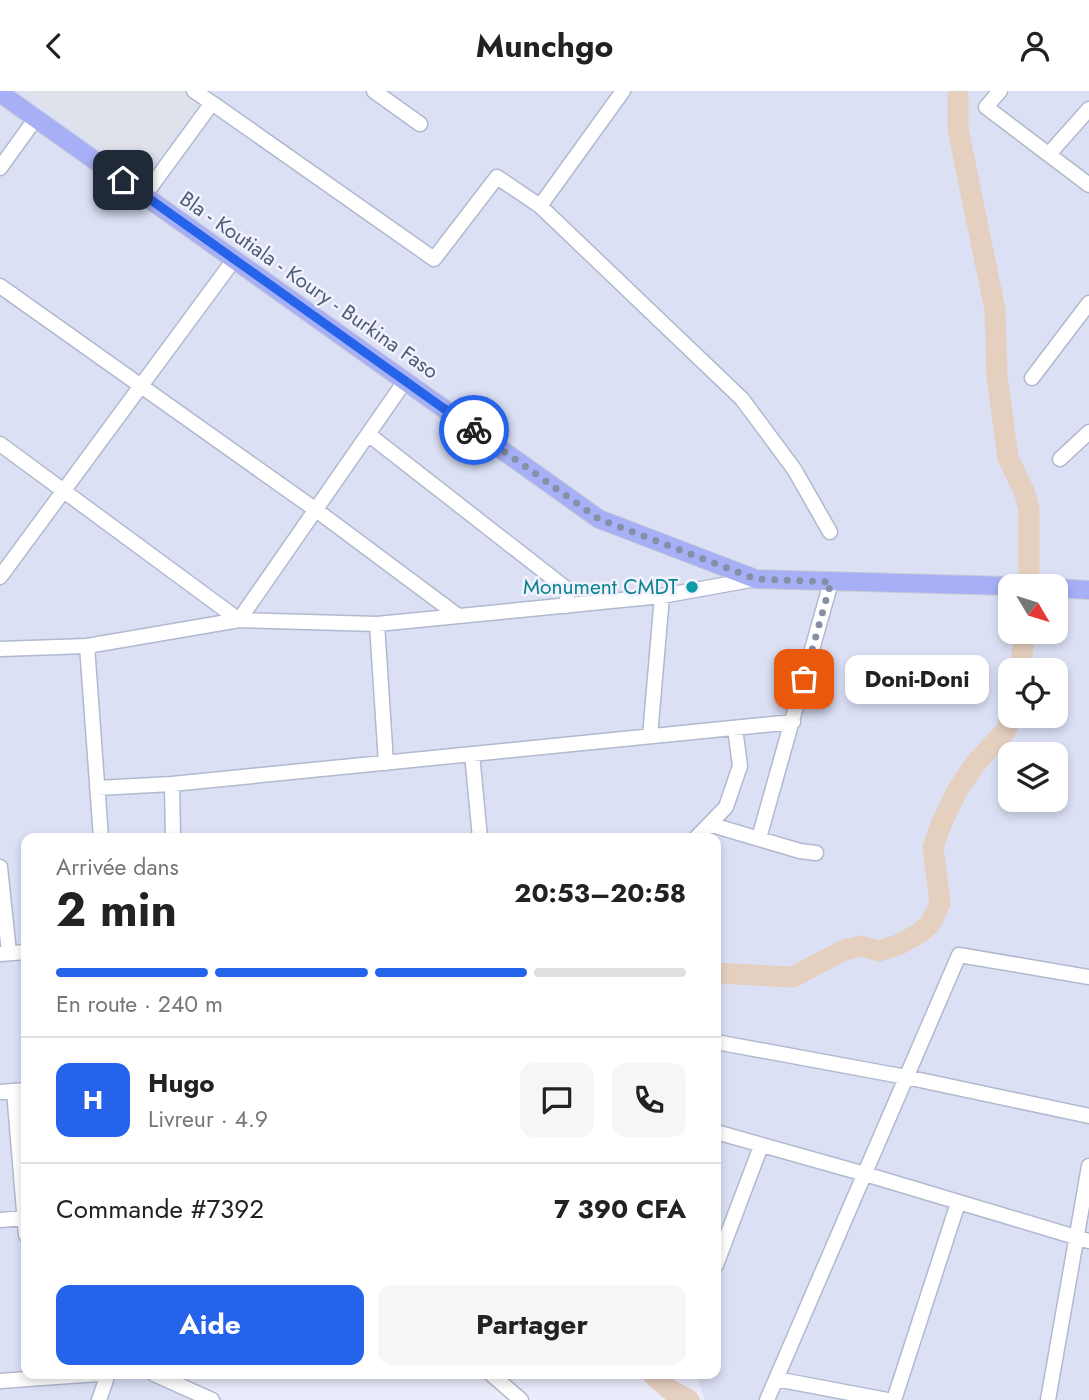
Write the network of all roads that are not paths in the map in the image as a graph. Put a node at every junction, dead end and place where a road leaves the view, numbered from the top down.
1 (194, 91) edge
2 (374, 91) edge
3 (623, 91) edge
4 (1000, 91) edge
5 (0, 93) edge
6 (212, 103) junction
7 (1089, 110) edge
8 (36, 118) junction
9 (420, 124) dead end
10 (1049, 154) junction
11 (0, 168) edge
12 (1089, 185) edge
13 (144, 195) junction
14 (540, 206) junction
15 (233, 261) junction
16 (0, 286) edge
17 (1089, 303) edge
18 (1032, 378) dead end
19 (405, 381) junction
20 (141, 386) junction
21 (1089, 432) edge
22 (368, 434) junction
23 (0, 444) edge
24 (1060, 459) dead end
25 (63, 491) junction
26 (316, 510) junction
27 (830, 533) dead end
28 (0, 577) edge
29 (756, 579) junction
30 (831, 582) junction
31 (998, 586) edge
32 (1068, 589) edge
33 (1089, 590) edge
34 (662, 596) junction
35 (566, 605) junction
36 (457, 615) junction
37 (239, 620) junction
38 (377, 624) junction
39 (87, 646) junction
40 (0, 649) edge
41 (793, 722) junction
42 (735, 728) junction
43 (650, 736) junction
44 (472, 754) junction
45 (386, 763) junction
46 (172, 784) junction
47 (97, 788) junction
48 (712, 825) junction
49 (101, 833) edge
50 (173, 833) edge
51 (480, 833) edge
52 (702, 833) edge
53 (759, 838) junction
54 (816, 853) dead end
55 (0, 867) edge
56 (5, 954) edge
57 (1089, 977) edge
58 (721, 1043) edge
59 (906, 1077) junction
60 (13, 1091) edge
61 (1089, 1116) edge
62 (721, 1134) edge
63 (761, 1146) junction
64 (1089, 1166) edge
65 (865, 1174) junction
66 (21, 1176) edge
67 (958, 1203) junction
68 (21, 1218) edge
69 (0, 1220) edge
70 (1083, 1239) edge
71 (721, 1252) edge
72 (21, 1378) edge
73 (106, 1379) edge
74 (165, 1379) edge
75 (497, 1379) edge
76 (776, 1379) junction
77 (0, 1381) edge
78 (815, 1394) edge
79 (99, 1400) edge
80 (212, 1400) edge
81 (521, 1400) edge
82 (767, 1400) edge
83 (887, 1400) edge
84 (894, 1400) edge
85 (1048, 1400) edge

1 - 6 street
2 - 9 street
3 - 14 street
4 - 10 street
5 - 8 main road, Bla - Koutiala - Koury - Burkina Faso
6 - 13 street
6 - 14 street
7 - 10 street
8 - 11 street
8 - 13 main road, Bla - Koutiala - Koury - Burkina Faso
10 - 12 street
13 - 15 main road, Bla - Koutiala - Koury - Burkina Faso
14 - 27 street
15 - 19 main road, Bla - Koutiala - Koury - Burkina Faso
15 - 20 street
16 - 20 street
17 - 18 street
19 - 22 street
19 - 29 main road, Bla - Koutiala - Koury - Burkina Faso
20 - 25 street
20 - 26 street
21 - 24 street
22 - 26 street
22 - 35 street
23 - 25 street
25 - 28 street
25 - 37 street
26 - 36 street
26 - 37 street
29 - 30 main road, Bla - Koutiala - Koury - Burkina Faso
29 - 34 street
30 - 31 main road, Bla - Koutiala - Koury - Burkina Faso
30 - 41 street
32 - 33 main road
34 - 35 street
34 - 43 street
35 - 36 street
36 - 38 street
37 - 38 street
37 - 39 street
38 - 45 street
39 - 40 street
39 - 47 street
41 - 42 street
41 - 53 street
42 - 43 street
42 - 48 street
43 - 44 street
44 - 45 street
44 - 51 street
45 - 46 street
46 - 47 street
46 - 50 street
47 - 49 street
48 - 52 street
48 - 53 street
53 - 54 street
55 - 56 street
57 - 59 street
58 - 59 street
59 - 61 street
59 - 65 street
60 - 66 street
62 - 63 street
63 - 65 street
63 - 71 street
64 - 70 street
65 - 67 street
65 - 76 street
67 - 70 street
67 - 84 street
68 - 69 street
70 - 85 street
72 - 77 street
73 - 79 street
74 - 80 street
75 - 81 street
76 - 78 street
76 - 82 street
78 - 83 street

